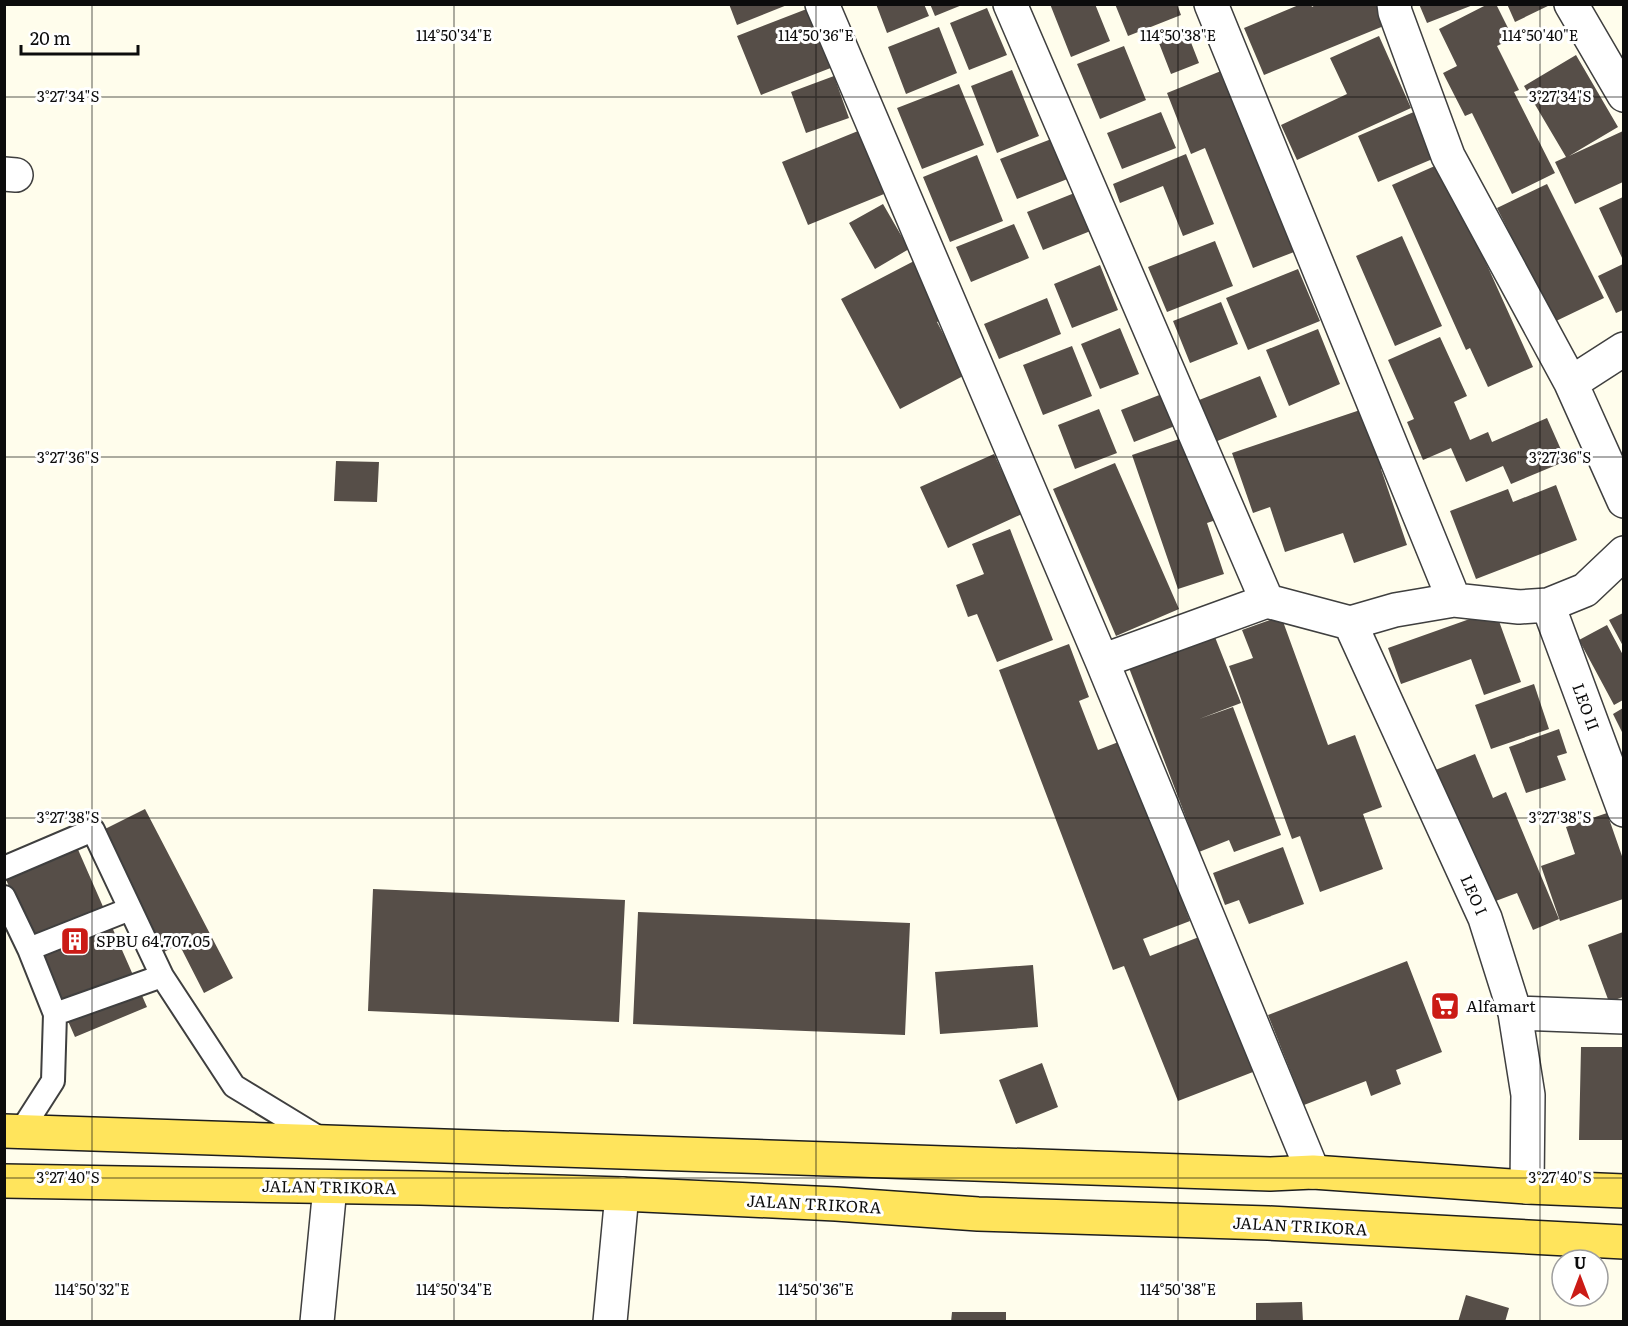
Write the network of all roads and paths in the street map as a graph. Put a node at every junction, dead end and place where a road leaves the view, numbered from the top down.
1 (822, 4) edge
2 (1010, 4) edge
3 (1211, 4) edge
4 (1394, 4) edge
5 (1572, 4) edge
6 (1623, 95) edge
7 (1623, 349) edge
8 (1572, 383) junction
9 (1623, 501) edge
10 (1623, 553) edge
11 (1454, 600) junction
12 (1267, 601) junction
13 (1548, 605) junction
14 (1350, 623) junction
15 (1101, 661) junction
16 (1623, 807) edge
17 (4, 868) edge
18 (4, 897) edge
19 (130, 909) junction
20 (29, 949) junction
21 (162, 976) junction
22 (1515, 1013) junction
23 (55, 1014) junction
24 (1623, 1017) edge
25 (13, 1131) edge
26 (325, 1142) junction
27 (1313, 1172) junction
28 (1270, 1173) junction
29 (4, 1181) edge
30 (330, 1187) junction
31 (1527, 1187) junction
32 (1623, 1191) edge
33 (622, 1194) junction
34 (1268, 1223) junction
35 (1623, 1242) edge
36 (316, 1322) edge
37 (610, 1322) edge

1 - 15 street
2 - 12 street
3 - 11 street
4 - 8 street
5 - 6 street
7 - 8 street
8 - 9 street
10 - 13 street
11 - 13 street
11 - 14 street
12 - 14 street
12 - 15 street
13 - 16 street, LEO II
14 - 22 street, LEO I
15 - 27 street
17 - 19 lane
18 - 20 lane
19 - 20 lane
19 - 21 lane
20 - 23 lane
21 - 23 lane
21 - 26 lane
22 - 24 street
22 - 31 street, LEO I
23 - 25 lane
25 - 26 main road
26 - 28 main road
27 - 28 main road
27 - 31 main road
28 - 34 main road
29 - 30 main road, JALAN TRIKORA
30 - 33 main road, JALAN TRIKORA
30 - 36 street
31 - 32 main road
33 - 34 main road, JALAN TRIKORA
33 - 37 street
34 - 35 main road, JALAN TRIKORA

